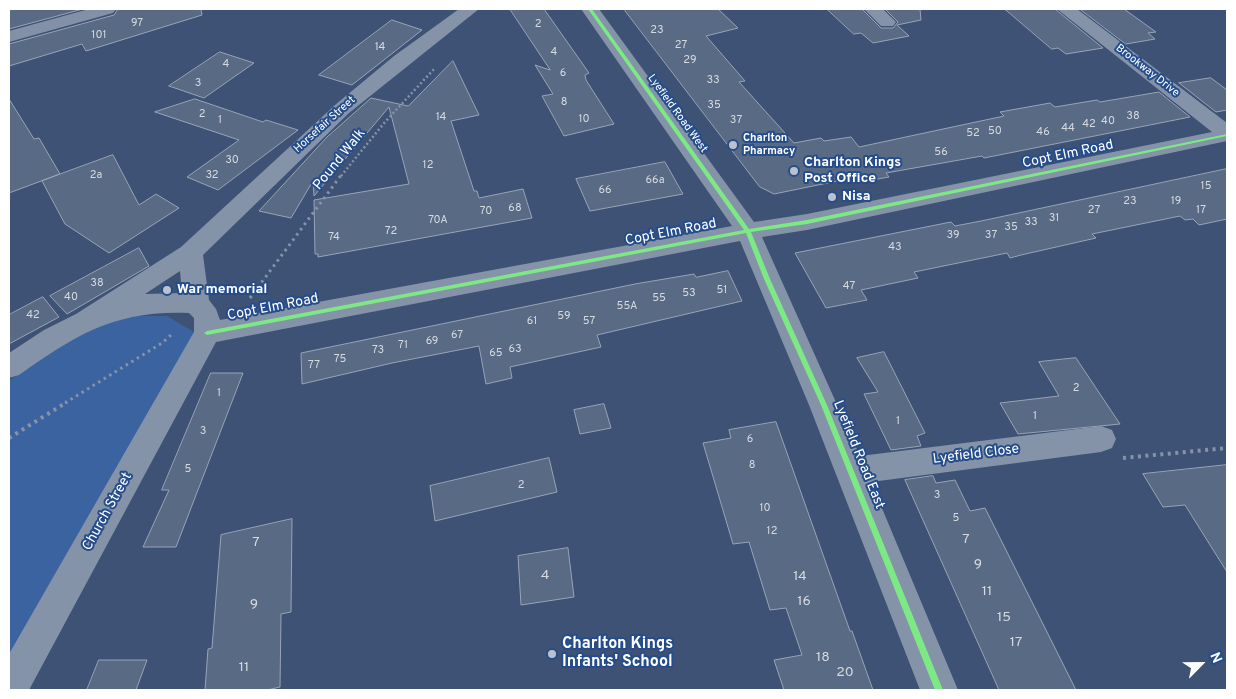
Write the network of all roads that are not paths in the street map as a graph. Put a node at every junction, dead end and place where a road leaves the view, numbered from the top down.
1 (107, 9) edge
2 (470, 9) edge
3 (590, 9) edge
4 (873, 9) edge
5 (1066, 9) edge
6 (887, 22) dead end
7 (9, 37) edge
8 (1227, 134) edge
9 (748, 231) junction
10 (190, 253) junction
11 (87, 318) junction
12 (208, 319) junction
13 (9, 367) edge
14 (1101, 439) dead end
15 (851, 471) junction
16 (10, 690) edge
17 (939, 690) edge

1 - 7 main road
2 - 10 street, Horsefair Street
3 - 9 street, Lyefield Road West
4 - 6 street
5 - 8 street, Brookway Drive
8 - 9 street, Copt Elm Road
9 - 12 street, Copt Elm Road
9 - 15 street, Lyefield Road East
10 - 11 street, Horsefair Street
10 - 12 street
11 - 12 street, Horsefair Street
11 - 13 street, Horsefair Street
12 - 16 street, Church Street
14 - 15 street, Lyefield Close
15 - 17 street, Lyefield Road East

